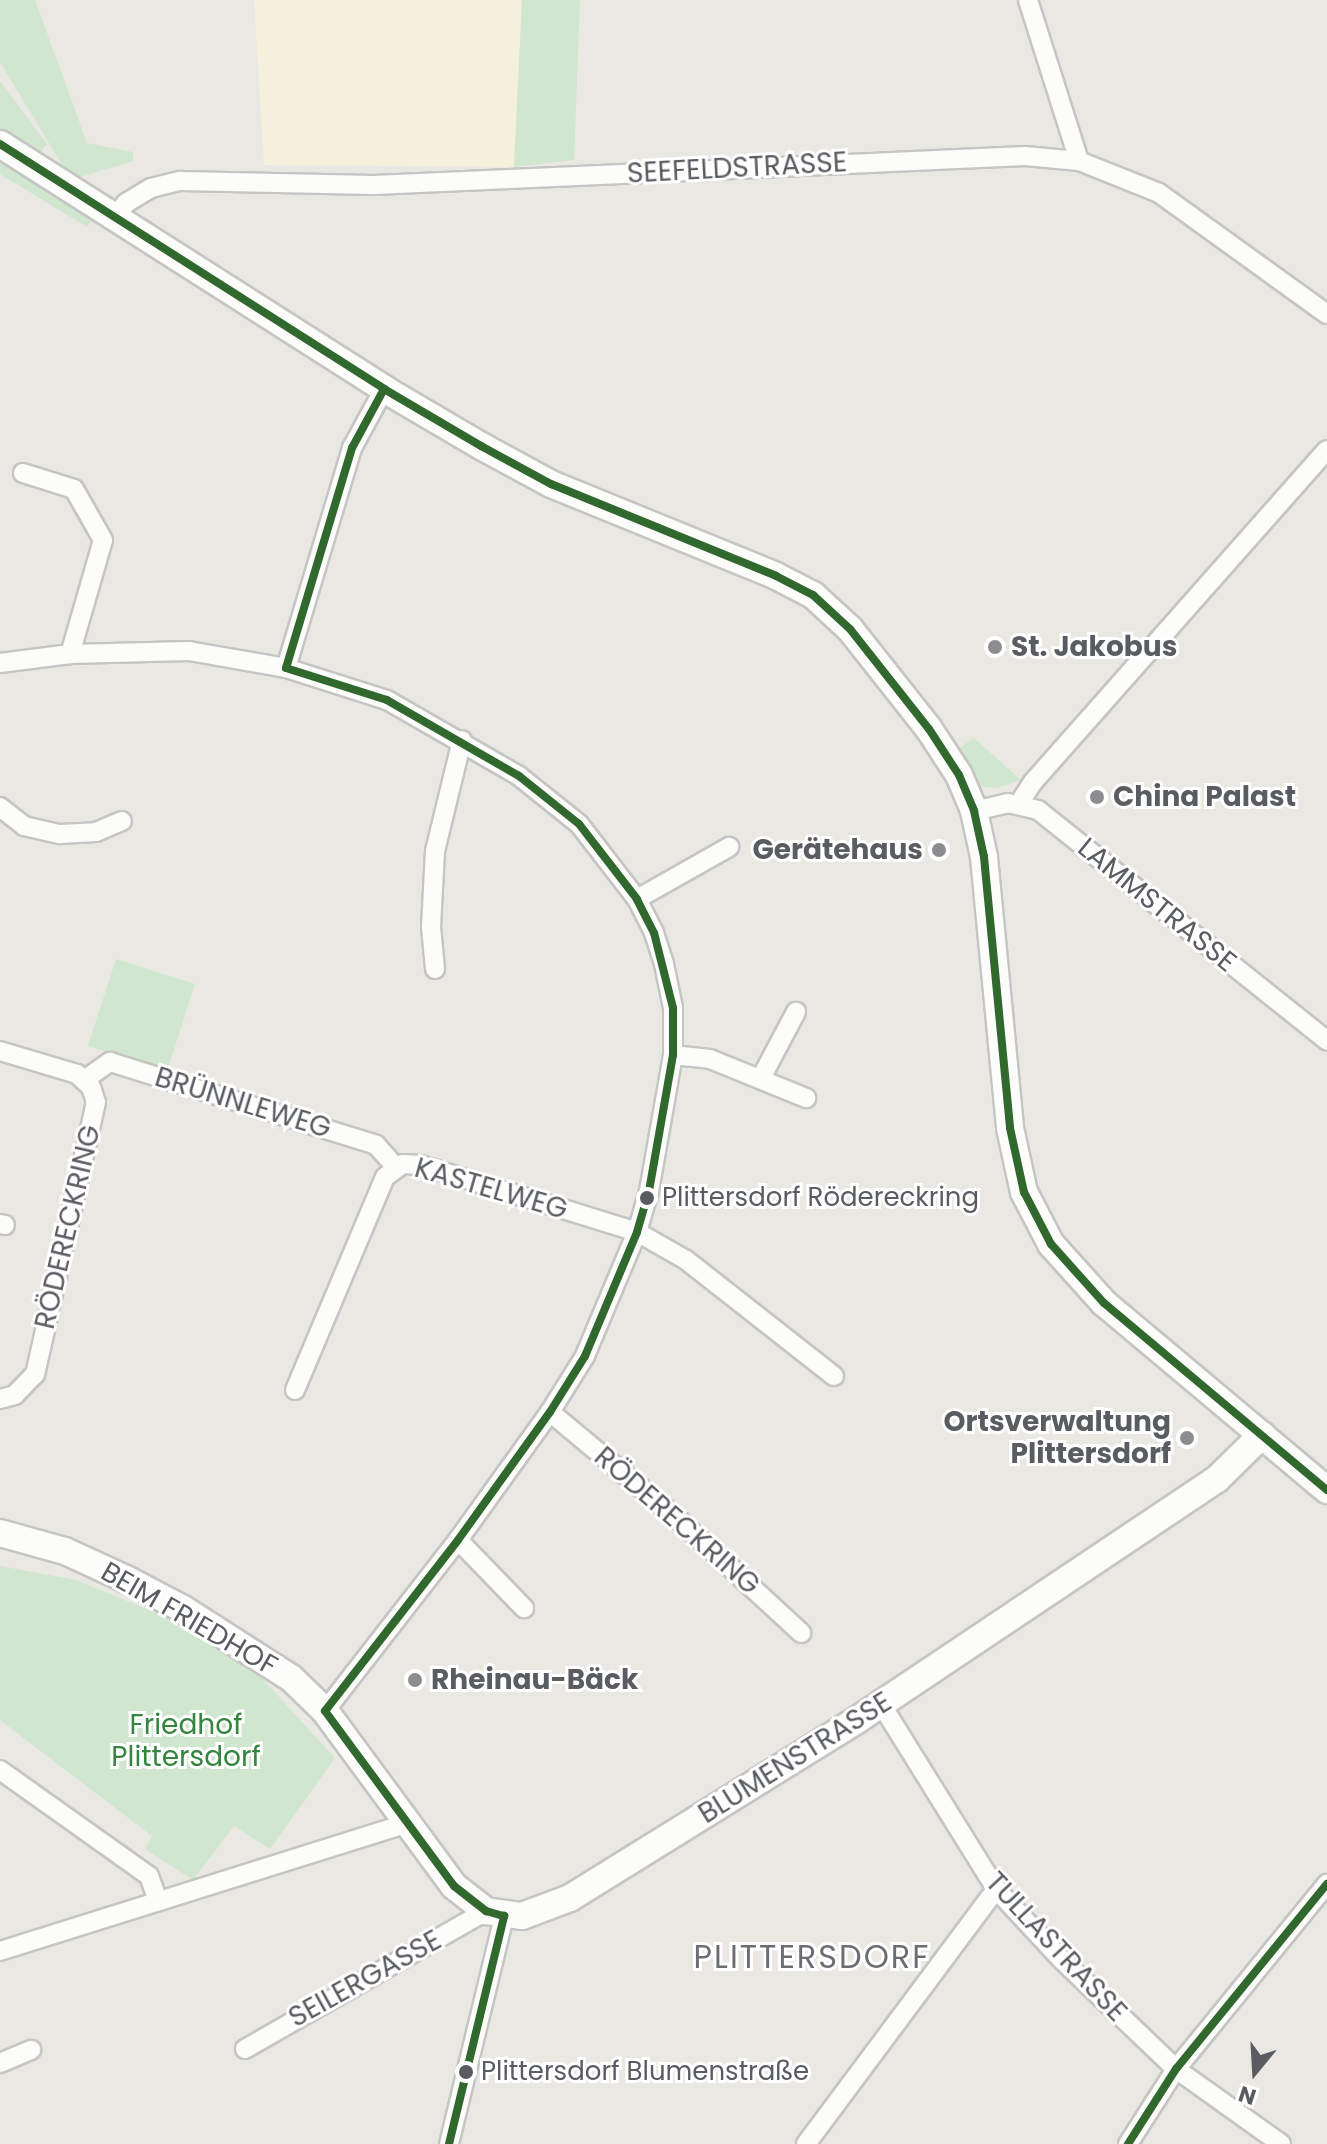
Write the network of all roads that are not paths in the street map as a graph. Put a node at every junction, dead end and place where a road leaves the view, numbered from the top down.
1 (1028, 0) edge
2 (0, 144) edge
3 (1079, 161) junction
4 (114, 218) junction
5 (1327, 314) edge
6 (384, 389) junction
7 (1327, 450) edge
8 (23, 473) dead end
9 (70, 654) junction
10 (0, 663) edge
11 (286, 668) junction
12 (462, 740) junction
13 (1018, 805) junction
14 (0, 807) edge
15 (974, 811) junction
16 (122, 821) dead end
17 (729, 847) dead end
18 (637, 899) junction
19 (435, 969) dead end
20 (796, 1012) dead end
21 (1327, 1041) edge
22 (0, 1051) edge
23 (673, 1055) junction
24 (761, 1078) junction
25 (84, 1080) junction
26 (806, 1098) dead end
27 (397, 1168) junction
28 (637, 1232) junction
29 (834, 1376) dead end
30 (295, 1390) dead end
31 (0, 1399) edge
32 (550, 1412) junction
33 (1262, 1435) junction
34 (1327, 1490) edge
35 (0, 1533) edge
36 (458, 1540) junction
37 (524, 1608) dead end
38 (801, 1633) dead end
39 (881, 1704) junction
40 (325, 1711) junction
41 (0, 1770) edge
42 (405, 1824) junction
43 (1327, 1884) edge
44 (996, 1889) junction
45 (158, 1901) junction
46 (495, 1914) junction
47 (0, 1951) edge
48 (245, 2049) dead end
49 (31, 2050) dead end
50 (0, 2063) edge
51 (1176, 2069) junction
52 (449, 2144) edge
53 (806, 2144) edge
54 (1128, 2144) edge
55 (1281, 2144) edge

1 - 3 street
2 - 4 main road
3 - 4 street, SEEFELDSTRASSE
3 - 5 street, SEEFELDSTRASSE
4 - 6 main road
6 - 11 street
6 - 15 main road
7 - 13 street
8 - 9 street
9 - 10 street
9 - 11 street
11 - 12 street
12 - 18 street
12 - 19 street
13 - 15 street
13 - 21 street, LAMMSTRASSE
14 - 16 street
15 - 33 main road
17 - 18 street
18 - 23 street
20 - 24 street
22 - 25 street
23 - 24 street
23 - 28 street
24 - 26 street
25 - 27 street, BRÜNNLEWEG
25 - 31 street, RÖDERECKRING
27 - 28 street, KASTELWEG
27 - 30 street, KASTELWEG
28 - 29 street
28 - 32 street
32 - 36 street
32 - 38 street, RÖDERECKRING
33 - 34 main road
33 - 39 main road, BLUMENSTRASSE
35 - 40 main road, BEIM FRIEDHOF
36 - 37 street
36 - 40 street
39 - 44 street, TULLASTRASSE
39 - 46 main road, BLUMENSTRASSE
40 - 42 main road, BEIM FRIEDHOF
41 - 45 street
42 - 45 street
42 - 46 main road, BEIM FRIEDHOF
43 - 51 street
44 - 51 street, TULLASTRASSE
44 - 53 street
45 - 47 street
46 - 48 street, SEILERGASSE
46 - 52 street
49 - 50 street
51 - 54 street
51 - 55 street, TULLASTRASSE

